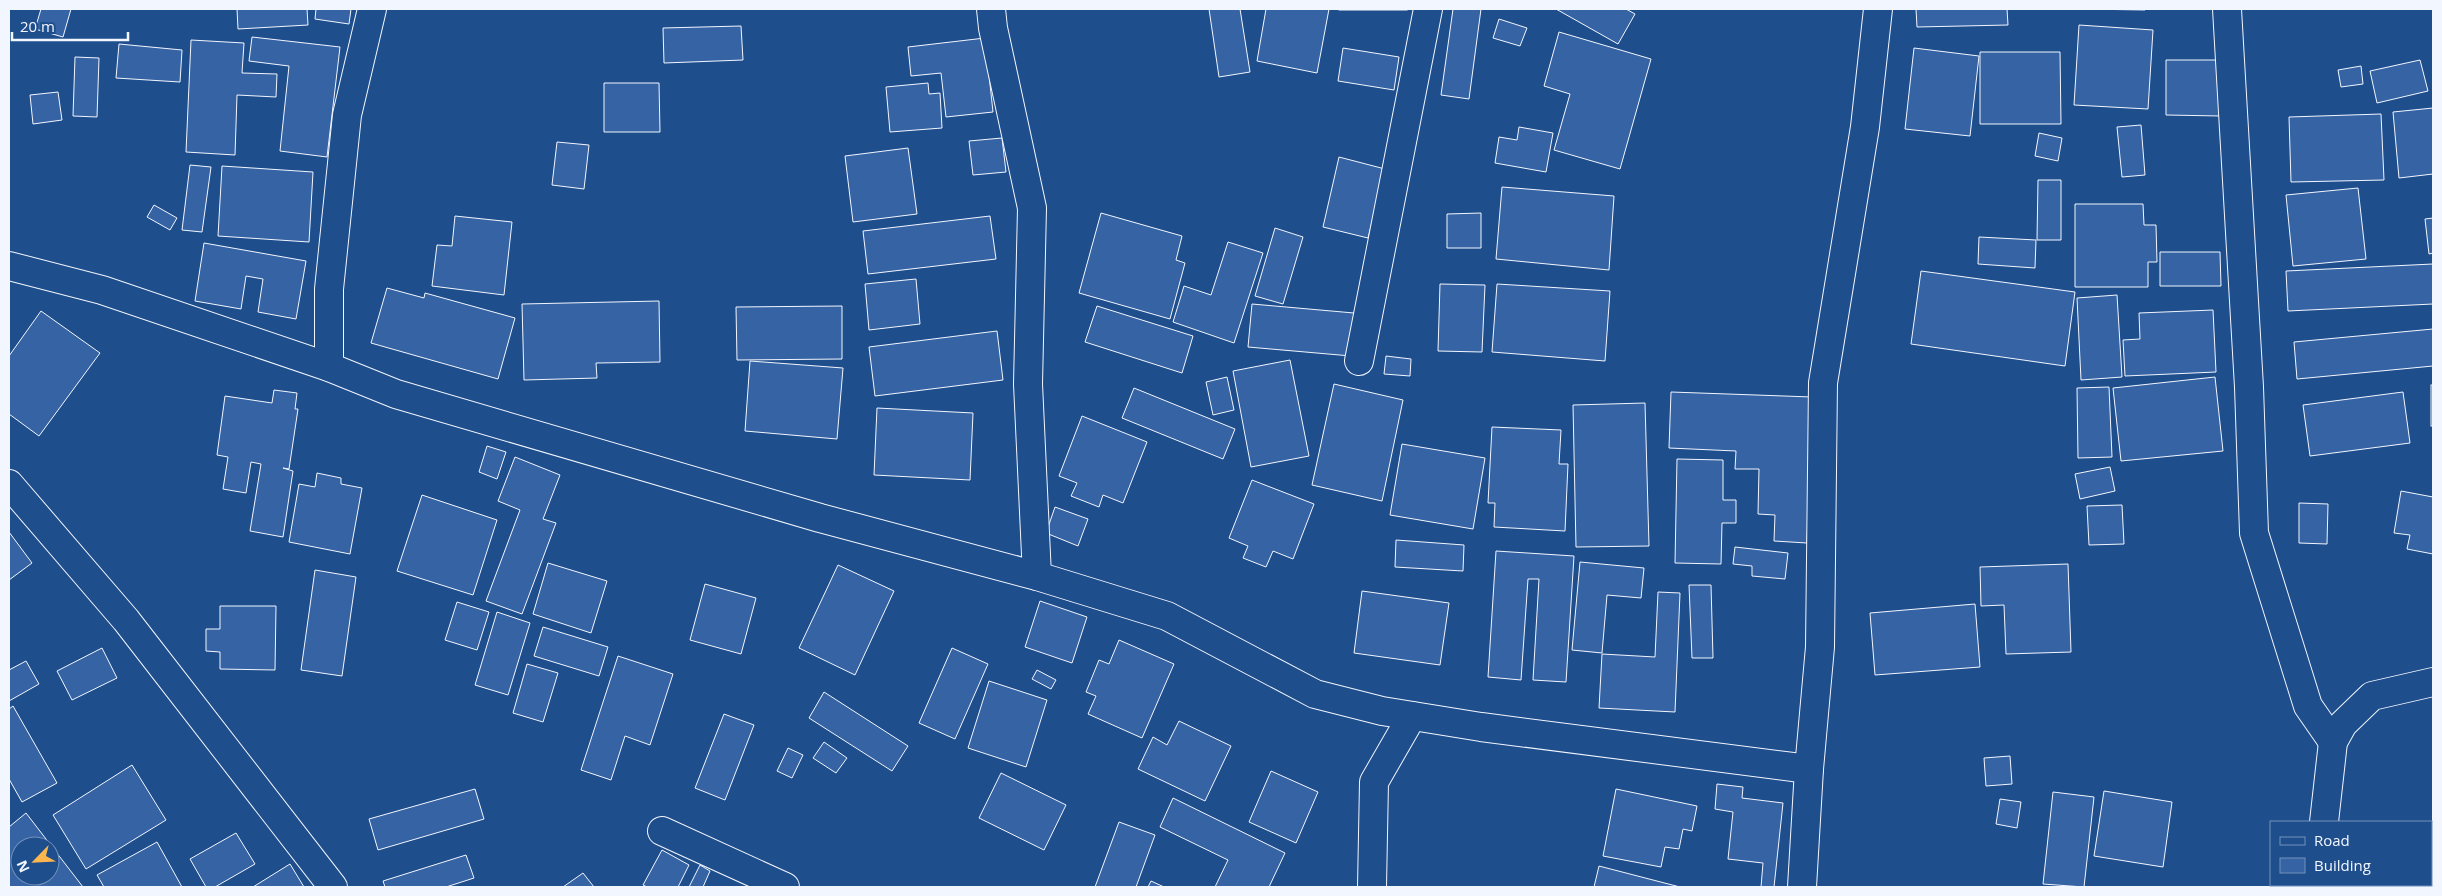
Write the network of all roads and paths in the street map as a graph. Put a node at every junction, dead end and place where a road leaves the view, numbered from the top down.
1 (372, 9) edge
2 (991, 9) edge
3 (1428, 9) edge
4 (1878, 9) edge
5 (2227, 9) edge
6 (9, 266) edge
7 (1359, 361) dead end
8 (329, 367) junction
9 (9, 484) edge
10 (1037, 576) junction
11 (2433, 682) edge
12 (1412, 716) junction
13 (2333, 742) junction
14 (1809, 769) junction
15 (2324, 821) edge
16 (662, 831) dead end
17 (333, 887) edge
18 (785, 887) edge
19 (1372, 887) edge
20 (1802, 887) edge

1 - 8 street
2 - 10 street
3 - 7 street
4 - 14 street
5 - 13 street
6 - 8 street
8 - 10 street
9 - 17 street
10 - 12 street
11 - 13 street
12 - 14 street
12 - 19 street
13 - 15 street
14 - 20 street
16 - 18 street

